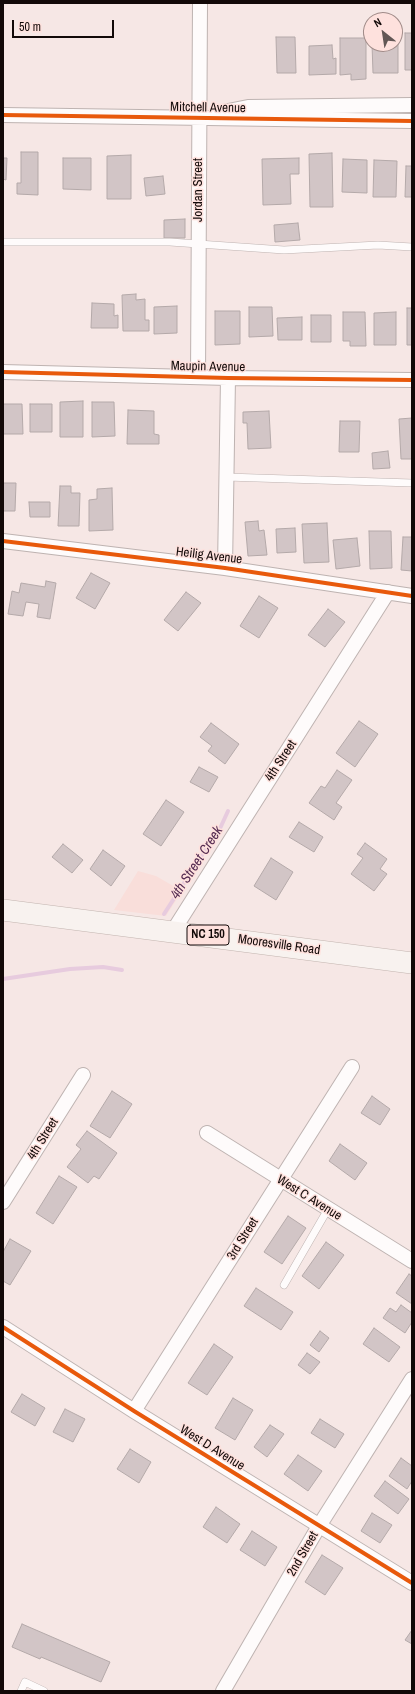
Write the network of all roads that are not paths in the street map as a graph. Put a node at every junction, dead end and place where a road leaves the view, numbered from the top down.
1 (200, 3) edge
2 (412, 105) edge
3 (3, 115) edge
4 (199, 118) junction
5 (412, 121) edge
6 (3, 242) edge
7 (199, 245) junction
8 (412, 247) edge
9 (3, 372) edge
10 (198, 377) junction
11 (228, 378) junction
12 (412, 380) edge
13 (226, 477) junction
14 (412, 484) edge
15 (3, 541) edge
16 (225, 568) junction
17 (388, 592) junction
18 (412, 596) edge
19 (3, 910) edge
20 (173, 931) junction
21 (412, 962) edge
22 (352, 1067) dead end
23 (83, 1075) dead end
24 (207, 1133) dead end
25 (280, 1180) junction
26 (3, 1202) edge
27 (328, 1209) junction
28 (412, 1261) edge
29 (284, 1285) dead end
30 (3, 1327) edge
31 (412, 1379) edge
32 (134, 1411) junction
33 (319, 1526) junction
34 (412, 1583) edge
35 (21, 1691) edge
36 (44, 1691) edge
37 (223, 1691) edge

1 - 4 street, Jordan Street
2 - 4 street, Mitchell Avenue
3 - 4 street, Mitchell Avenue
4 - 5 street, Mitchell Avenue
4 - 7 street, Jordan Street
6 - 7 lane
7 - 8 lane
7 - 10 street, Jordan Street
9 - 10 street, Maupin Avenue
10 - 11 street, Maupin Avenue
11 - 12 street, Maupin Avenue
11 - 13 street
13 - 14 lane
13 - 16 street
15 - 16 street, Heilig Avenue
16 - 17 street, Heilig Avenue
17 - 18 street, Heilig Avenue
17 - 20 street, 4th Street
19 - 20 main road, Mooresville Road / NC 150
20 - 21 main road, Mooresville Road / NC 150
22 - 25 street, 3rd Street
23 - 26 street, 4th Street
24 - 25 street, West C Avenue
25 - 27 street, West C Avenue
25 - 32 street, 3rd Street
27 - 28 street, West C Avenue
27 - 29 lane
30 - 32 street, West D Avenue
31 - 33 street, 2nd Street
32 - 33 street, West D Avenue
33 - 34 street, West D Avenue
33 - 37 street, 2nd Street
35 - 36 lane

